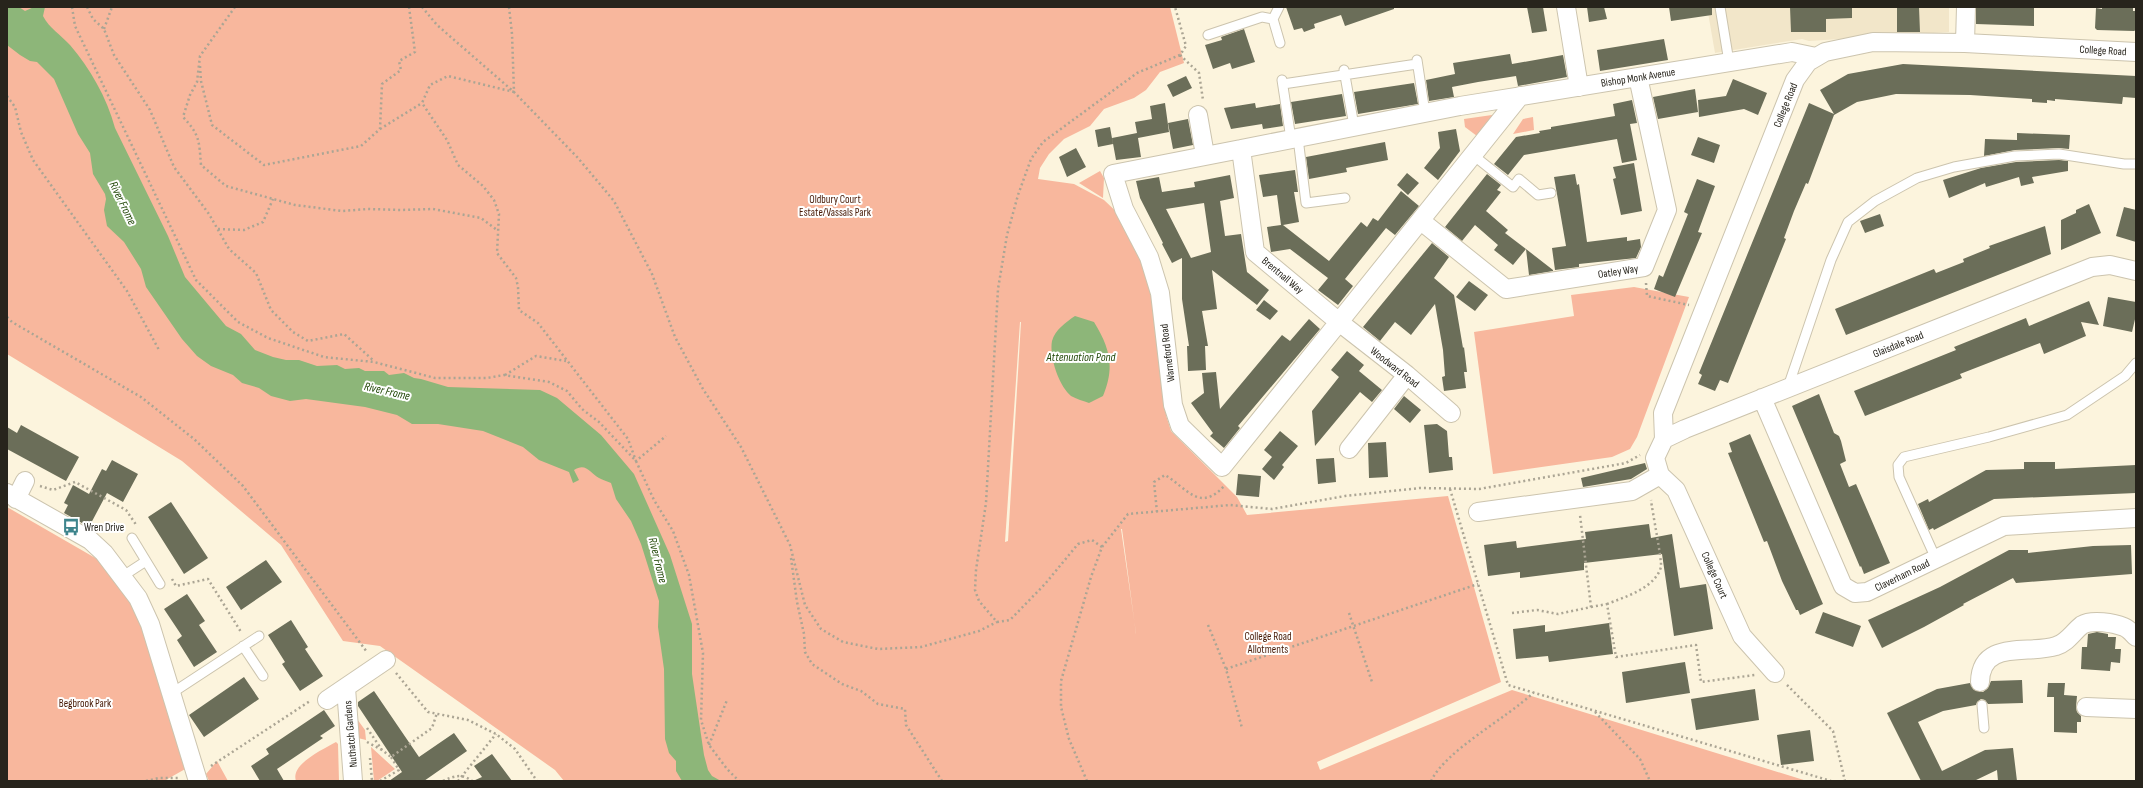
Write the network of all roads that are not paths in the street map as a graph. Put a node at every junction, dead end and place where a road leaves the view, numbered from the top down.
1 (1279, 7) edge
2 (1566, 7) edge
3 (1720, 7) edge
4 (1966, 7) edge
5 (1273, 19) junction
6 (1208, 35) dead end
7 (1280, 43) dead end
8 (1965, 43) junction
9 (2136, 52) edge
10 (1816, 57) junction
11 (1729, 62) junction
12 (1345, 72) junction
13 (1638, 77) junction
14 (1579, 87) junction
15 (1520, 96) junction
16 (1425, 113) junction
17 (1198, 115) dead end
18 (1354, 126) junction
19 (1294, 138) junction
20 (1241, 149) junction
21 (1205, 155) junction
22 (1473, 155) junction
23 (2136, 164) edge
24 (1551, 193) dead end
25 (1345, 198) dead end
26 (1421, 220) junction
27 (2136, 271) edge
28 (1339, 322) junction
29 (2136, 363) edge
30 (1407, 375) junction
31 (1788, 387) junction
32 (1762, 398) junction
33 (1451, 413) dead end
34 (1664, 439) junction
35 (1349, 449) dead end
36 (1654, 478) junction
37 (25, 481) dead end
38 (12, 496) edge
39 (1478, 512) dead end
40 (2136, 518) edge
41 (132, 538) dead end
42 (1936, 559) junction
43 (146, 561) junction
44 (123, 576) junction
45 (160, 584) dead end
46 (259, 636) dead end
47 (2136, 637) edge
48 (243, 646) junction
49 (382, 663) road end
50 (1775, 673) road end
51 (263, 676) dead end
52 (1980, 682) dead end
53 (346, 688) junction
54 (172, 693) junction
55 (320, 699) road end
56 (1982, 705) dead end
57 (2086, 707) dead end
58 (2136, 709) edge
59 (1984, 728) dead end
60 (197, 779) edge
61 (354, 781) edge

1 - 5 lane
2 - 14 street
3 - 11 lane
4 - 8 street
5 - 6 lane
5 - 7 lane
8 - 9 street, College Road
8 - 10 street, College Road
10 - 11 street, Bishop Monk Avenue
10 - 34 street, College Road
11 - 13 street, Bishop Monk Avenue
12 - 16 lane
12 - 18 lane
12 - 19 lane
13 - 14 street, Bishop Monk Avenue
13 - 26 street, Oatley Way
14 - 15 street, Bishop Monk Avenue
15 - 16 street, Bishop Monk Avenue
15 - 22 street
16 - 18 street
17 - 21 street
18 - 19 street
19 - 20 street
19 - 25 lane
20 - 21 street, Warneford Road
20 - 28 street, Brentnall Way
21 - 28 street, Warneford Road
22 - 24 lane
22 - 26 street
23 - 31 lane
26 - 28 street
27 - 31 street, Glaisdale Road
28 - 30 street, Woodward Road
29 - 42 lane
30 - 33 street, Woodward Road
30 - 35 street
31 - 32 street, Glaisdale Road
32 - 34 street, Glaisdale Road
32 - 42 street, Claverham Road
34 - 36 street
36 - 39 street
36 - 50 street, College Court
37 - 38 street
38 - 44 street
40 - 42 street, Claverham Road
41 - 43 lane
43 - 44 lane
43 - 45 lane
44 - 54 street
46 - 48 lane
47 - 52 street
48 - 51 lane
48 - 54 lane
49 - 53 street, Nuthatch Gardens
53 - 55 street, Nuthatch Gardens
53 - 61 street, Nuthatch Gardens
54 - 60 street
56 - 59 lane
57 - 58 street

